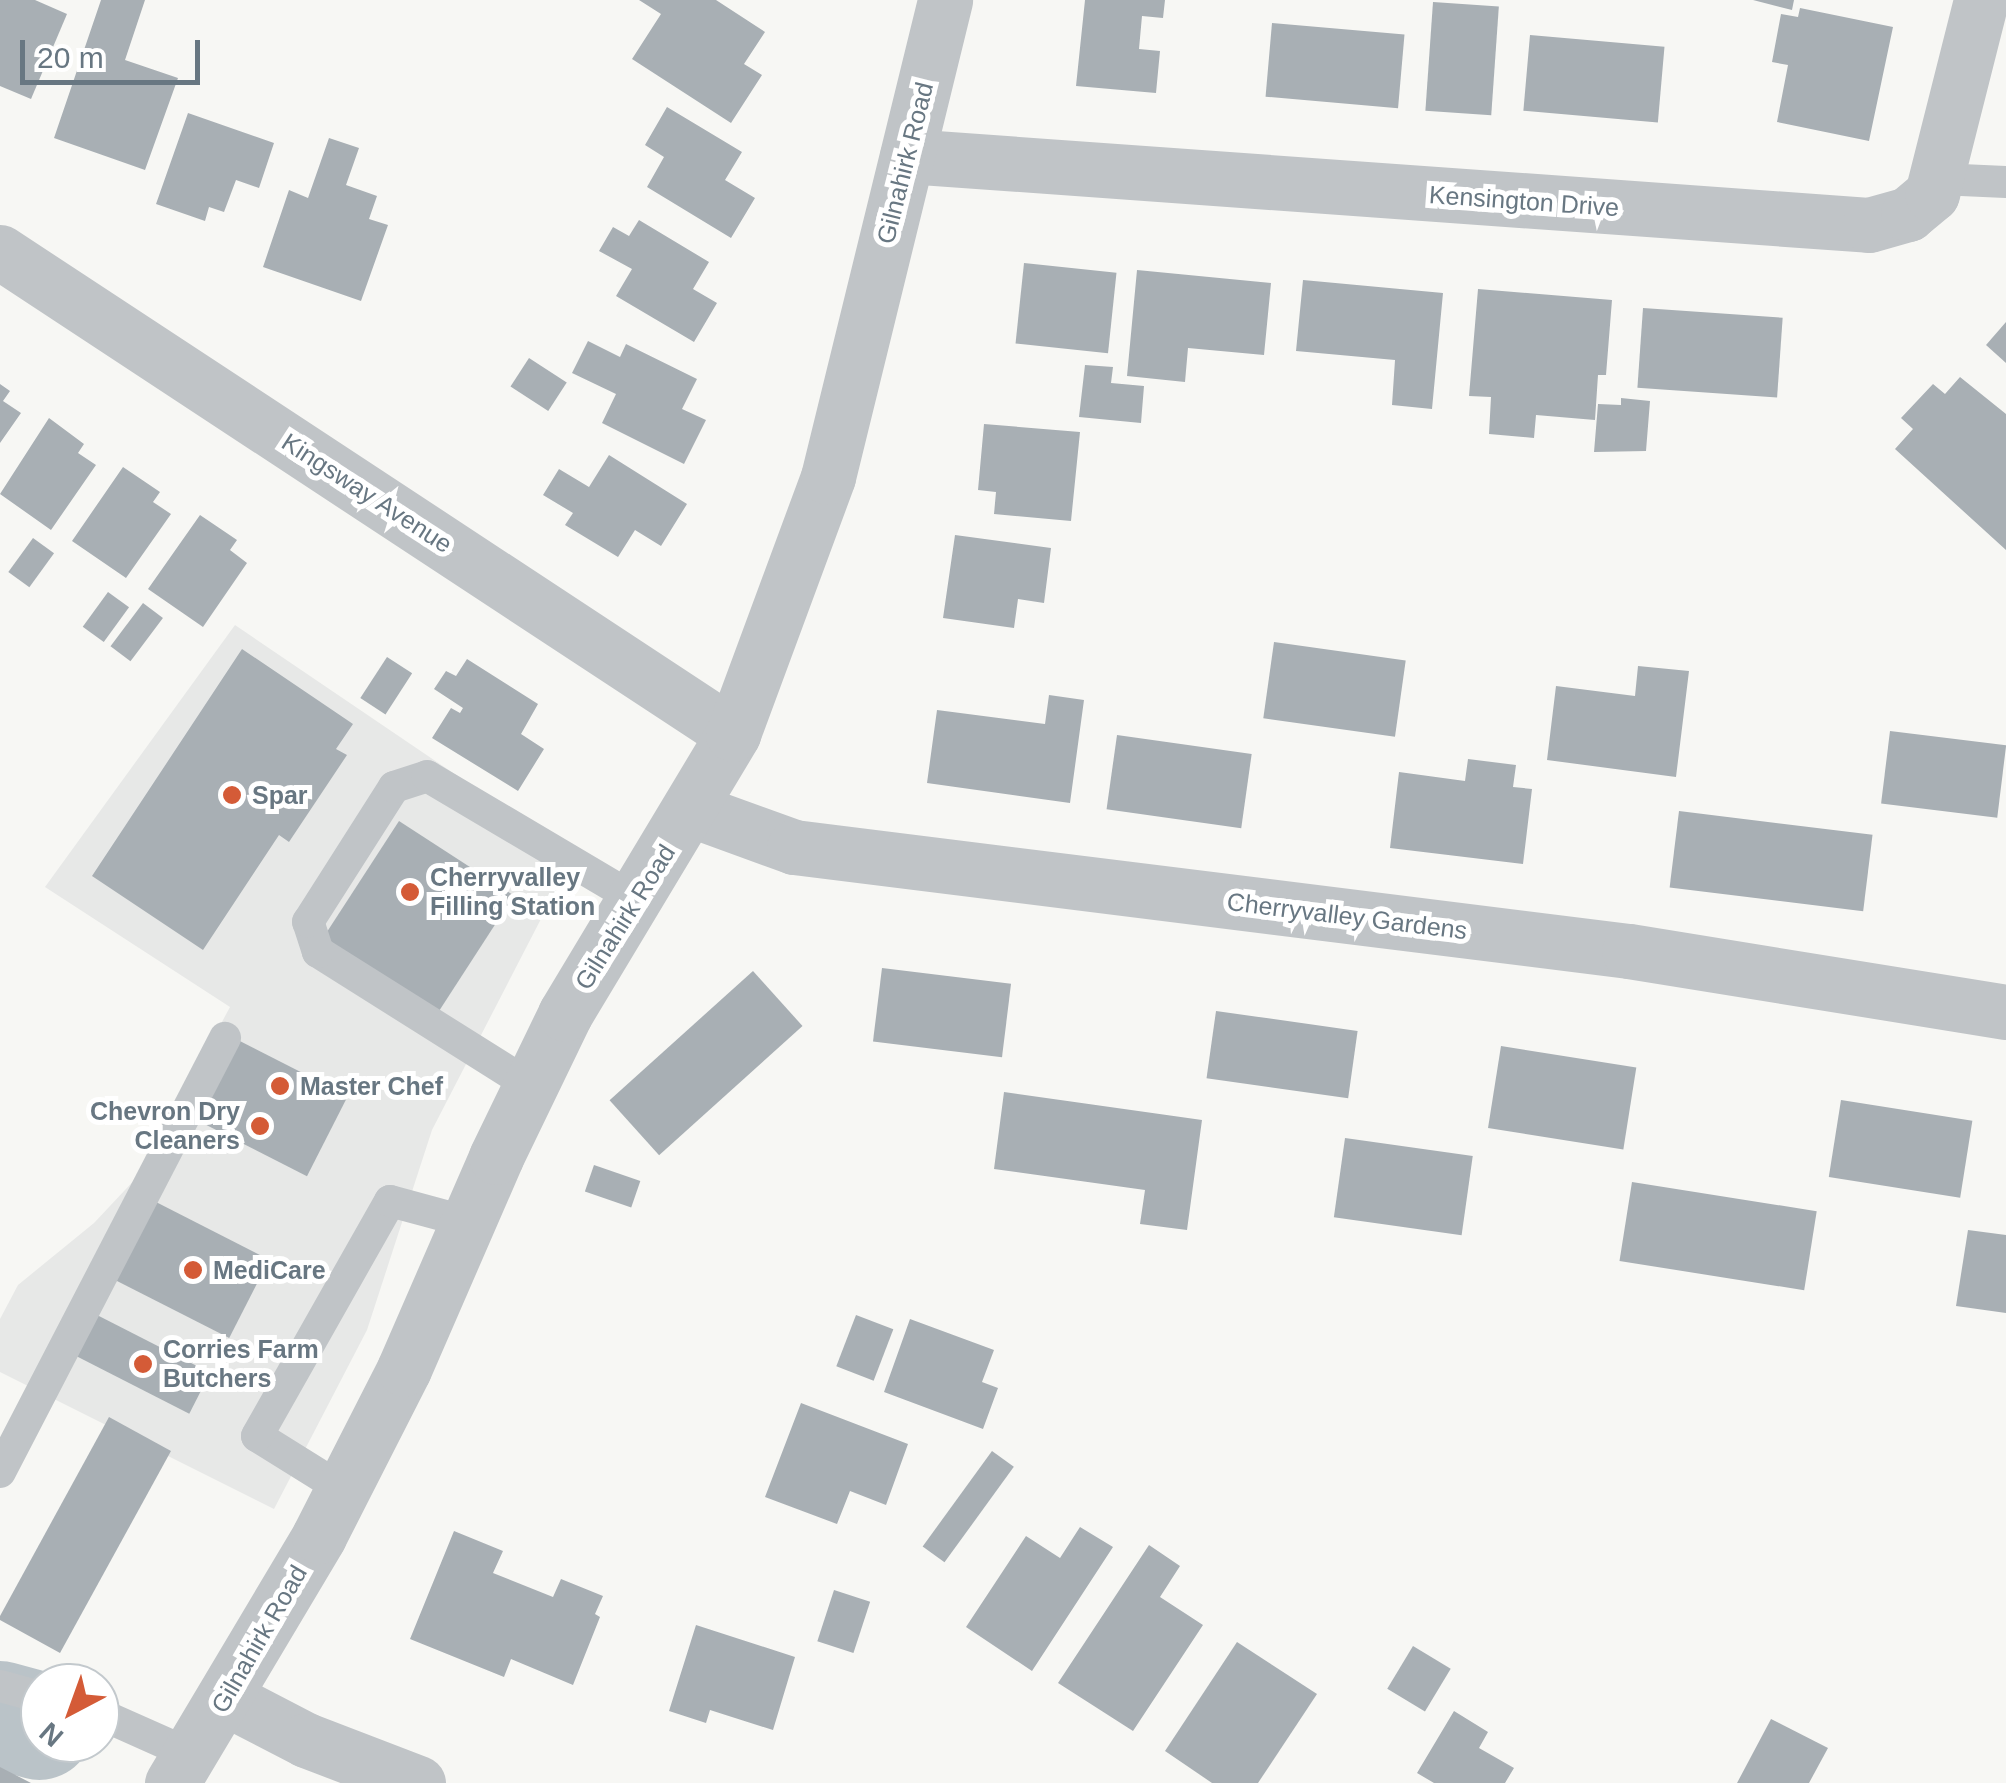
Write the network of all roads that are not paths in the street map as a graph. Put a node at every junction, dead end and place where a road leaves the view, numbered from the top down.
1 (945, 0) edge
2 (1981, 0) edge
3 (907, 156) junction
4 (1938, 179) junction
5 (2006, 182) edge
6 (0, 252) edge
7 (733, 734) junction
8 (692, 810) junction
9 (634, 899) junction
10 (2006, 1012) edge
11 (225, 1038) dead end
12 (531, 1086) junction
13 (468, 1222) junction
14 (0, 1472) edge
15 (342, 1489) junction
16 (225, 1698) junction
17 (120, 1728) edge
18 (181, 1769) edge
19 (418, 1783) edge

1 - 3 street, Gilnahirk Road
2 - 4 street, Kensington Drive
3 - 4 street, Kensington Drive
3 - 7 street, Gilnahirk Road
4 - 5 lane
6 - 7 street, Kingsway Avenue
7 - 8 street, Gilnahirk Road
8 - 9 street, Gilnahirk Road
8 - 10 street, Cherryvalley Gardens
9 - 12 street, Gilnahirk Road
9 - 12 lane
11 - 14 lane
12 - 13 street, Gilnahirk Road
13 - 15 street, Gilnahirk Road
13 - 15 lane
15 - 16 street, Gilnahirk Road
16 - 18 street, Gilnahirk Road
16 - 19 street
17 - 18 lane

